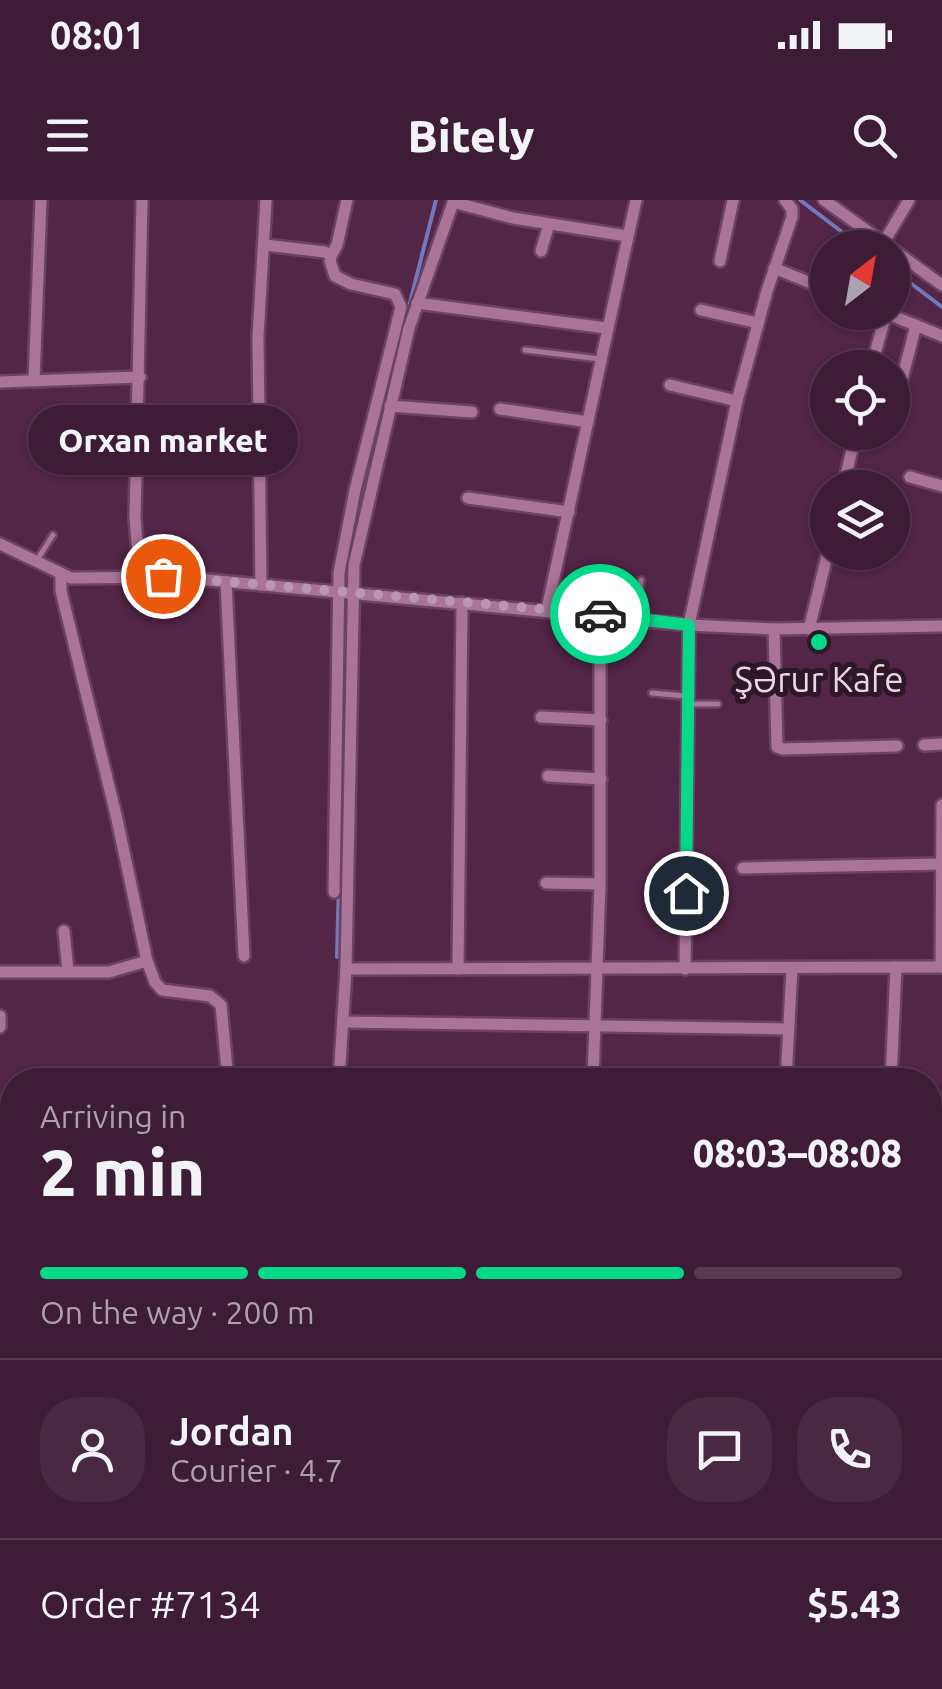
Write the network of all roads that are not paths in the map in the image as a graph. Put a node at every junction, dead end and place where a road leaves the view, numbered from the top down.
1 (40, 200) edge
2 (142, 200) edge
3 (266, 200) edge
4 (348, 200) edge
5 (636, 200) edge
6 (733, 200) edge
7 (785, 200) edge
8 (824, 200) edge
9 (908, 200) edge
10 (453, 201) edge
11 (549, 224) junction
12 (866, 230) edge
13 (896, 230) edge
14 (627, 236) junction
15 (264, 246) junction
16 (541, 251) dead end
17 (331, 256) junction
18 (720, 261) dead end
19 (910, 262) edge
20 (774, 268) junction
21 (810, 283) edge
22 (942, 286) edge
23 (416, 303) junction
24 (702, 310) dead end
25 (758, 323) junction
26 (910, 323) edge
27 (916, 326) junction
28 (606, 328) junction
29 (942, 336) edge
30 (525, 350) dead end
31 (910, 350) edge
32 (600, 359) junction
33 (140, 377) junction
34 (34, 380) junction
35 (0, 382) edge
36 (670, 385) dead end
37 (737, 401) junction
38 (390, 406) junction
39 (500, 409) dead end
40 (472, 412) dead end
41 (588, 422) junction
42 (910, 477) dead end
43 (942, 486) edge
44 (468, 498) dead end
45 (569, 512) junction
46 (52, 535) dead end
47 (0, 544) edge
48 (37, 560) junction
49 (824, 570) edge
50 (61, 576) junction
51 (140, 576) junction
52 (641, 580) dead end
53 (226, 582) junction
54 (261, 585) junction
55 (337, 592) junction
56 (352, 593) junction
57 (462, 603) junction
58 (547, 609) junction
59 (600, 614) junction
60 (636, 618) junction
61 (689, 625) junction
62 (942, 626) edge
63 (809, 628) junction
64 (774, 629) junction
65 (652, 694) dead end
66 (688, 700) junction
67 (718, 704) dead end
68 (541, 717) dead end
69 (601, 720) junction
70 (942, 744) edge
71 (897, 746) dead end
72 (924, 746) dead end
73 (548, 776) dead end
74 (600, 779) junction
75 (942, 805) edge
76 (941, 864) edge
77 (743, 868) dead end
78 (546, 883) dead end
79 (600, 884) junction
80 (334, 892) dead end
81 (64, 930) dead end
82 (244, 956) dead end
83 (147, 960) junction
84 (896, 967) junction
85 (942, 967) edge
86 (346, 968) junction
87 (792, 968) junction
88 (458, 969) junction
89 (597, 969) junction
90 (685, 969) junction
91 (68, 971) junction
92 (0, 972) edge
93 (0, 1016) edge
94 (344, 1022) junction
95 (595, 1024) junction
96 (0, 1027) edge
97 (788, 1028) junction
98 (227, 1068) edge
99 (340, 1068) edge
100 (593, 1068) edge
101 (786, 1068) edge
102 (892, 1068) edge

1 - 34 street
2 - 33 street
3 - 15 street
4 - 17 street
5 - 14 street
6 - 18 street
7 - 20 street
8 - 12 street
9 - 13 street
10 - 11 street
10 - 23 street
11 - 14 street
11 - 16 street
14 - 28 street
15 - 17 street
15 - 54 street
17 - 55 street
19 - 22 street
20 - 21 street
20 - 25 street
23 - 28 street
23 - 38 street
24 - 25 street
25 - 37 street
26 - 27 street
27 - 29 street
27 - 31 street
28 - 32 street
30 - 32 lane
32 - 41 street
33 - 34 street
33 - 51 street
34 - 35 street
36 - 37 street
37 - 61 street
38 - 40 street
38 - 56 street
39 - 41 street
41 - 45 street
42 - 43 street
44 - 45 street
45 - 58 street
46 - 48 lane
47 - 48 street
48 - 50 street
49 - 63 street
50 - 51 street
50 - 83 street
51 - 53 street
52 - 60 lane
53 - 54 street
53 - 82 street
54 - 55 street
55 - 56 street
55 - 80 street
56 - 57 street
56 - 86 street
57 - 58 street
57 - 88 street
58 - 59 street
59 - 60 street
59 - 69 street
60 - 61 street
61 - 64 street
61 - 66 street
62 - 63 street
63 - 64 street
64 - 71 street
65 - 66 lane
66 - 67 lane
66 - 90 street
68 - 69 street
69 - 74 street
70 - 72 street
73 - 74 street
74 - 79 street
75 - 76 street
76 - 77 street
76 - 85 street
78 - 79 street
79 - 89 street
81 - 91 street
83 - 91 street
83 - 98 street
84 - 85 street
84 - 87 street
84 - 102 street
86 - 88 street
86 - 94 street
87 - 90 street
87 - 97 street
88 - 89 street
89 - 90 street
89 - 95 street
91 - 92 street
93 - 96 street
94 - 95 street
94 - 99 street
95 - 97 street
95 - 100 street
97 - 101 street

